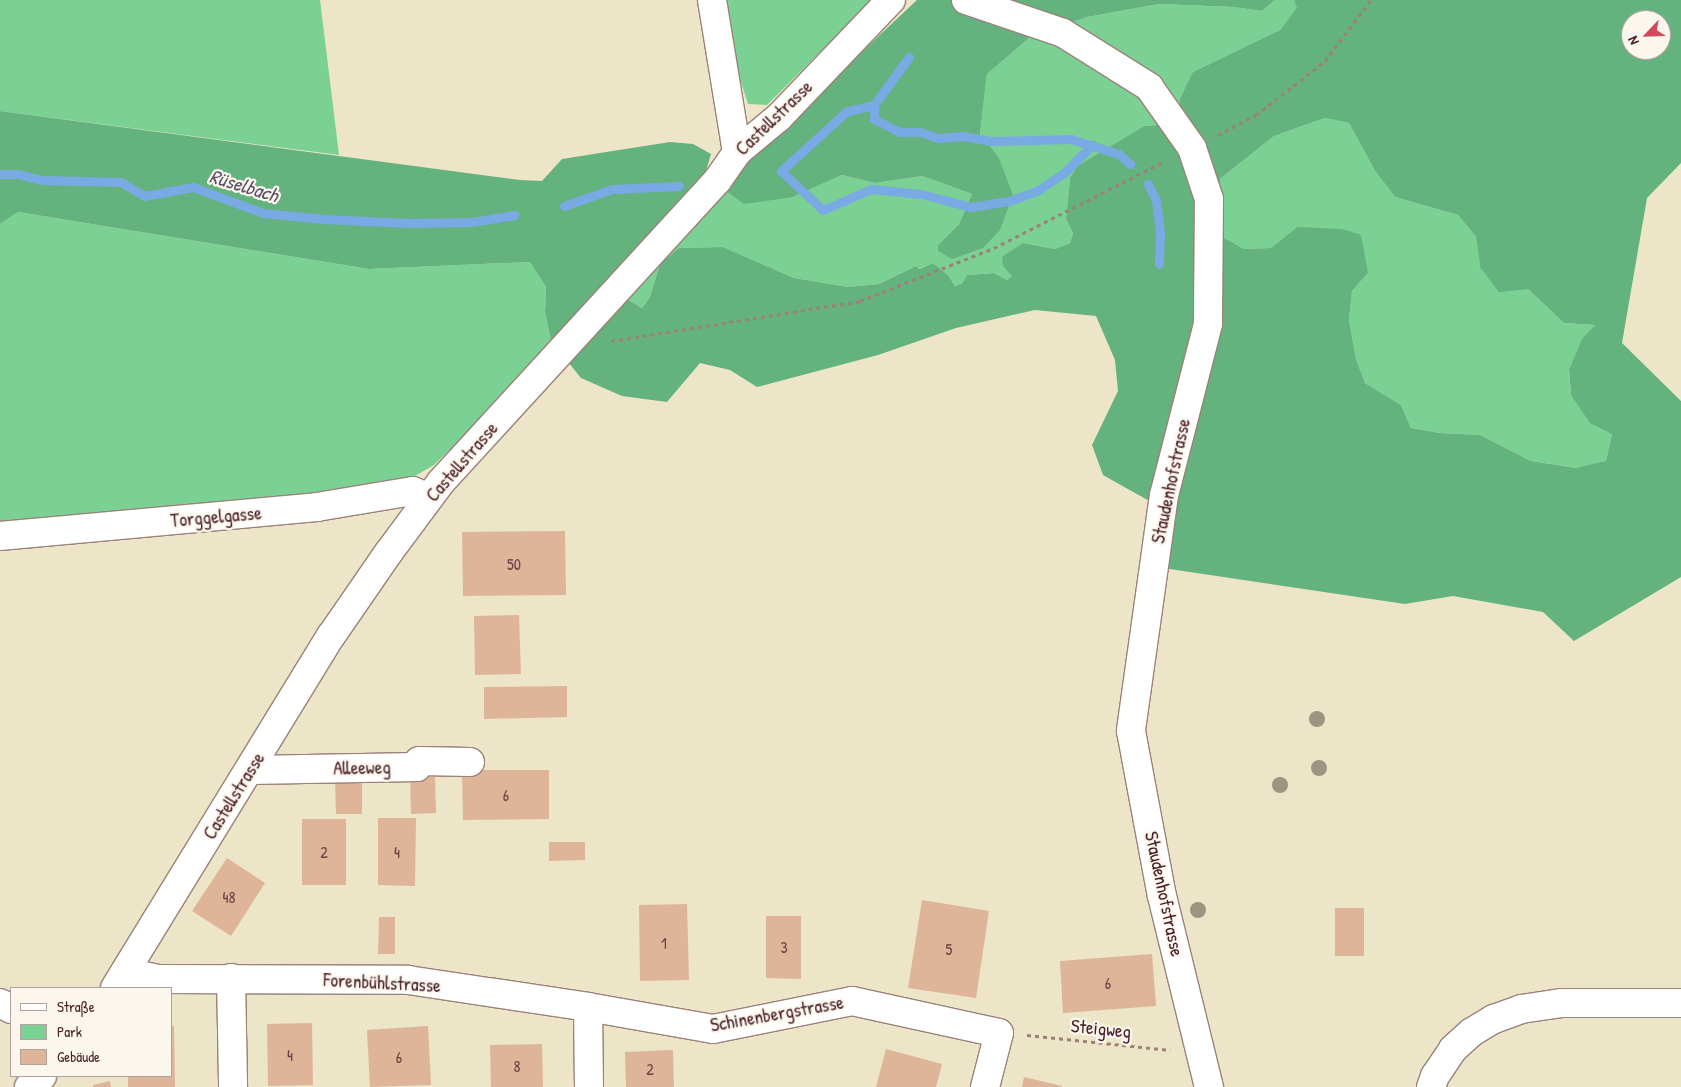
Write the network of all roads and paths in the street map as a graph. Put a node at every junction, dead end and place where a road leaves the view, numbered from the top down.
1 (712, 0) edge
2 (891, 0) edge
3 (966, 0) edge
4 (1371, 0) edge
5 (1192, 148) junction
6 (737, 152) junction
7 (566, 348) junction
8 (429, 498) junction
9 (0, 536) edge
10 (470, 762) dead end
11 (250, 770) junction
12 (231, 978) junction
13 (120, 980) edge
14 (1681, 1003) edge
15 (588, 1008) junction
16 (999, 1032) junction
17 (1201, 1053) junction
18 (41, 1077) edge
19 (29, 1087) edge
20 (233, 1087) edge
21 (589, 1087) edge
22 (985, 1087) edge
23 (1209, 1087) edge
24 (1431, 1087) edge

1 - 6 street
2 - 6 street, Castellstrasse
3 - 5 street, Staudenhofstrasse
4 - 5 path
5 - 7 path
5 - 17 street, Staudenhofstrasse
6 - 7 street, Castellstrasse
7 - 8 street, Castellstrasse
8 - 9 street, Torggelgasse
8 - 11 street, Castellstrasse
10 - 11 street, Alleeweg
11 - 13 street, Castellstrasse
12 - 13 street, Forenbühlstrasse
12 - 15 street, Forenbühlstrasse
12 - 20 street
14 - 24 street
15 - 16 street, Schinenbergstrasse
15 - 21 street
16 - 17 path, Steigweg
16 - 22 street
17 - 23 street, Staudenhofstrasse
18 - 19 street

